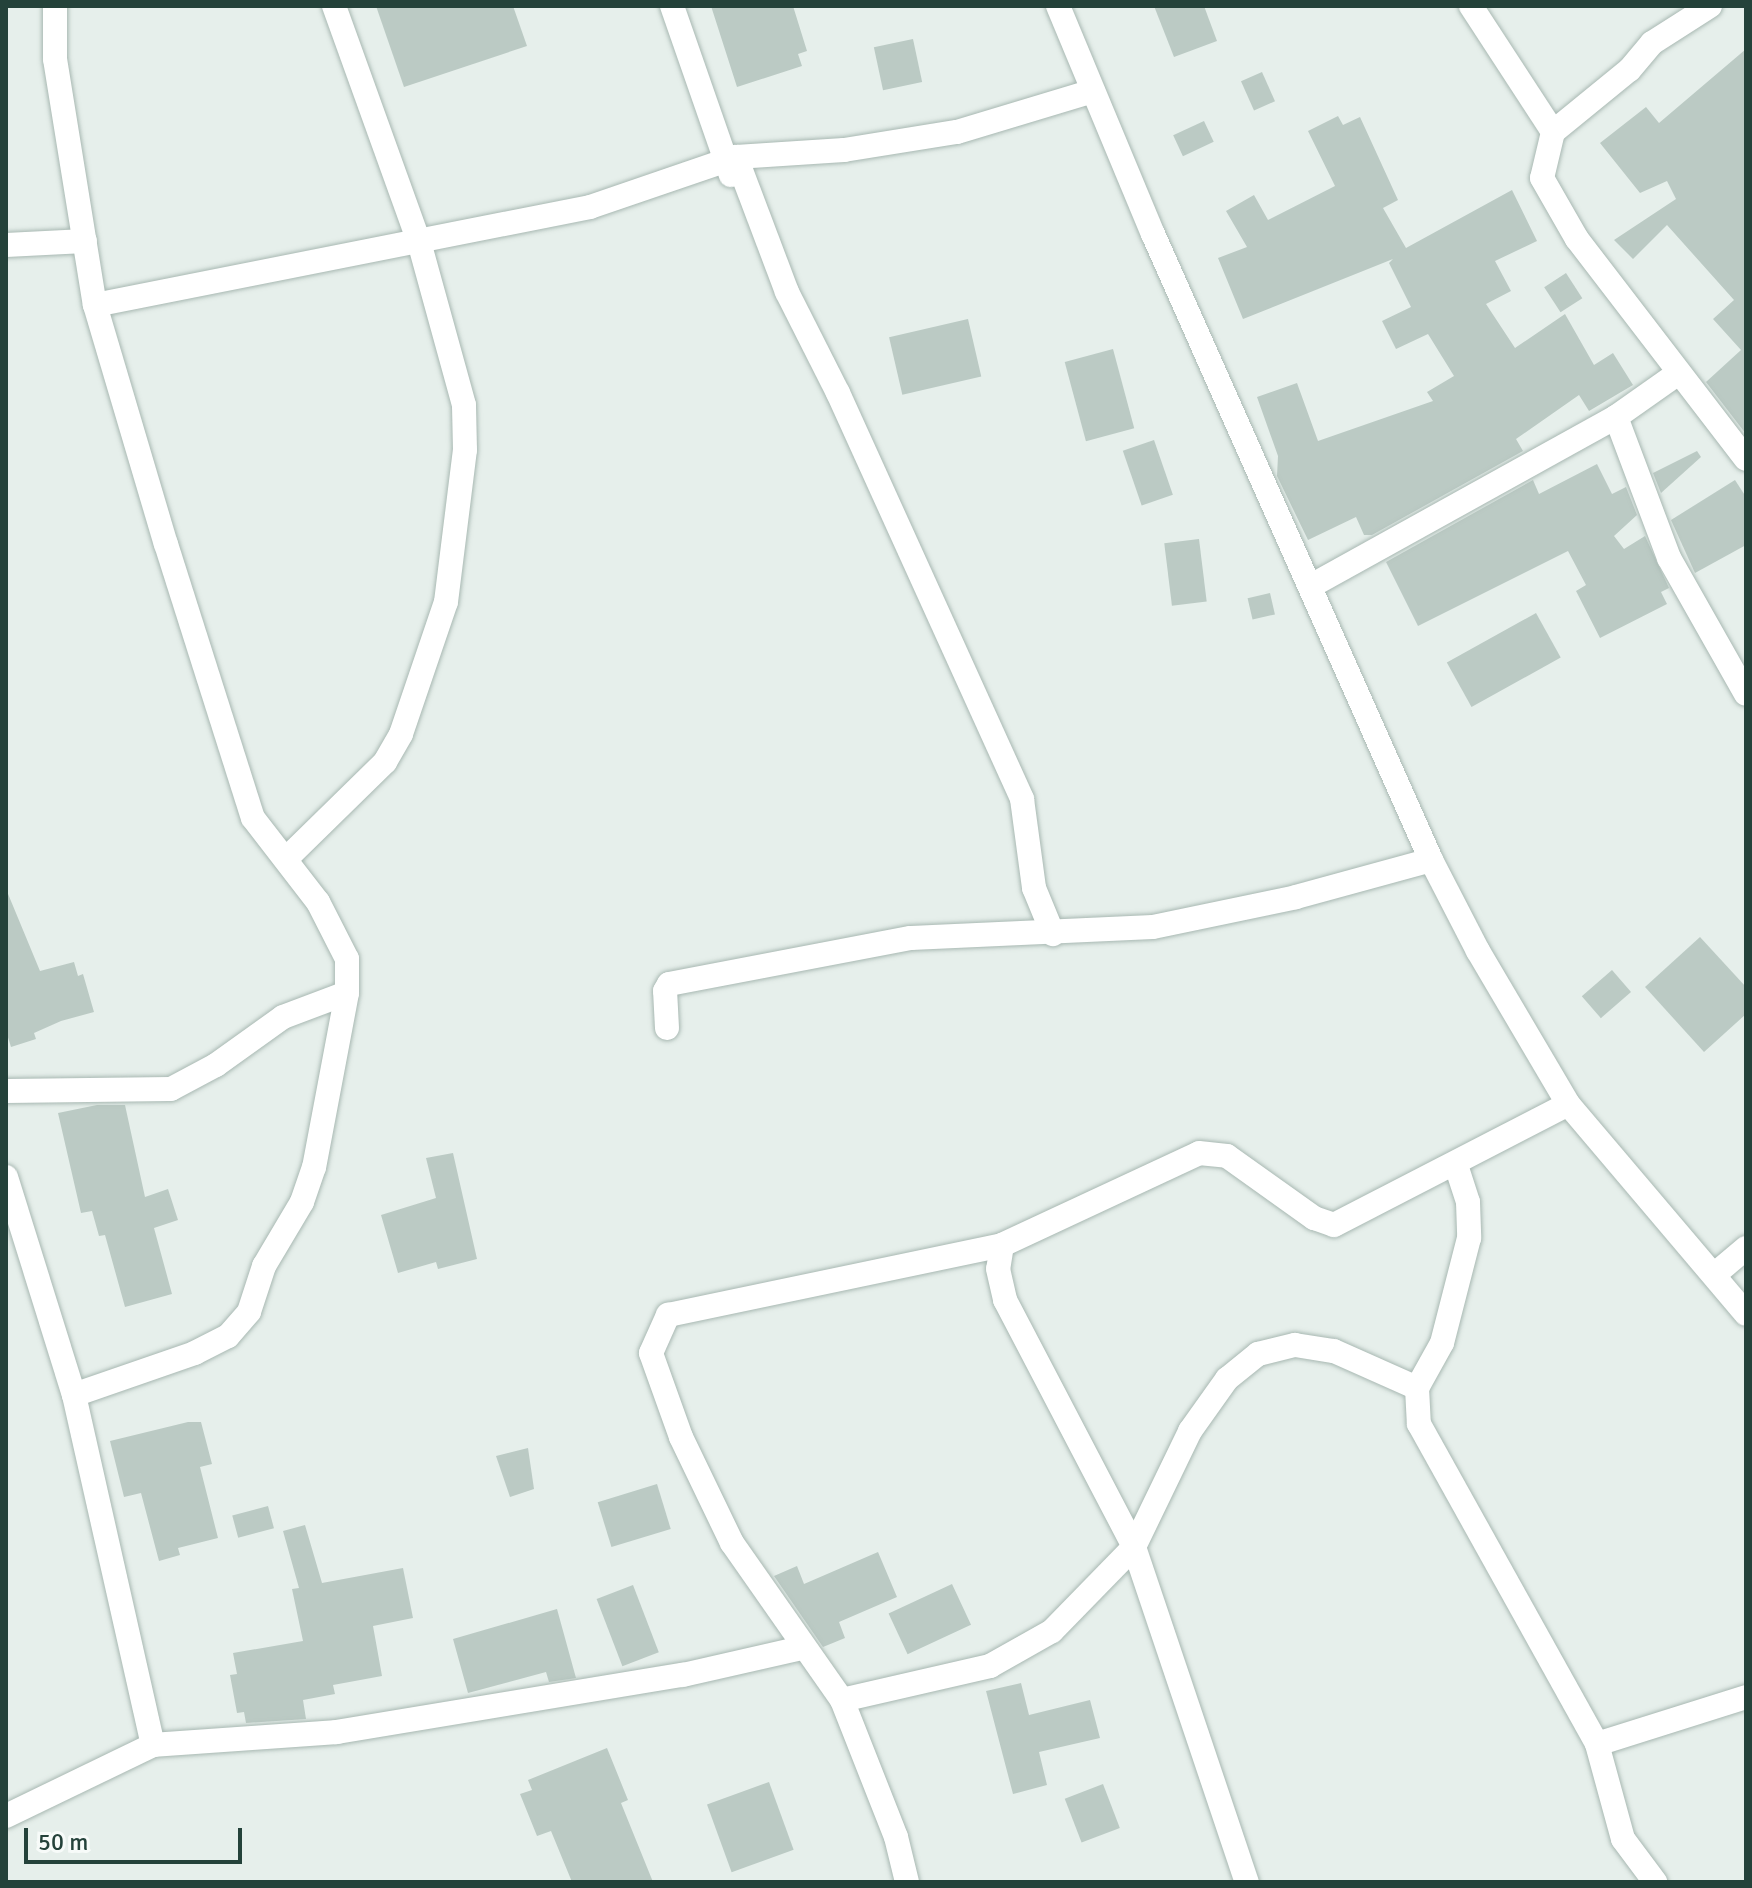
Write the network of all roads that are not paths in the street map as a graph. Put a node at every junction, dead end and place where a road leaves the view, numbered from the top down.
1 (55, 6) edge
2 (334, 6) edge
3 (672, 6) edge
4 (1058, 6) edge
5 (1471, 6) edge
6 (1710, 6) edge
7 (1093, 91) junction
8 (1553, 132) junction
9 (730, 159) junction
10 (741, 195) dead end
11 (85, 241) junction
12 (419, 242) junction
13 (6, 245) edge
14 (95, 305) junction
15 (1677, 374) junction
16 (1616, 417) junction
17 (1746, 459) edge
18 (1311, 586) junction
19 (1746, 694) edge
20 (286, 859) junction
21 (1431, 860) junction
22 (1053, 934) junction
23 (347, 993) junction
24 (667, 1028) dead end
25 (6, 1091) edge
26 (1568, 1104) junction
27 (1456, 1165) junction
28 (6, 1177) edge
29 (1002, 1245) junction
30 (1746, 1248) edge
31 (1714, 1275) junction
32 (1746, 1314) edge
33 (1417, 1388) junction
34 (74, 1395) junction
35 (1134, 1547) junction
36 (802, 1648) junction
37 (1746, 1697) edge
38 (842, 1700) junction
39 (1597, 1744) junction
40 (153, 1745) junction
41 (6, 1816) edge
42 (907, 1882) edge
43 (1247, 1882) edge
44 (1655, 1882) edge

1 - 11 street
2 - 12 street
3 - 9 street
4 - 7 street
5 - 8 street
6 - 8 street
7 - 9 street
7 - 18 street
8 - 15 street
9 - 10 street
9 - 12 street
9 - 22 street
11 - 13 street
11 - 14 street
12 - 14 street
12 - 20 street
14 - 20 street
15 - 16 street
15 - 17 street
16 - 18 street
16 - 19 street
18 - 21 street
20 - 23 street
21 - 22 street
21 - 26 street
22 - 24 street
23 - 25 street
23 - 34 street
26 - 27 street
26 - 31 street
27 - 29 street
27 - 33 street
28 - 34 street
29 - 35 street
29 - 36 street
30 - 31 street
31 - 32 street
33 - 35 street
33 - 39 street
34 - 40 street
35 - 38 street
35 - 43 street
36 - 38 street
36 - 40 street
37 - 39 street
38 - 42 street
39 - 44 street
40 - 41 street

